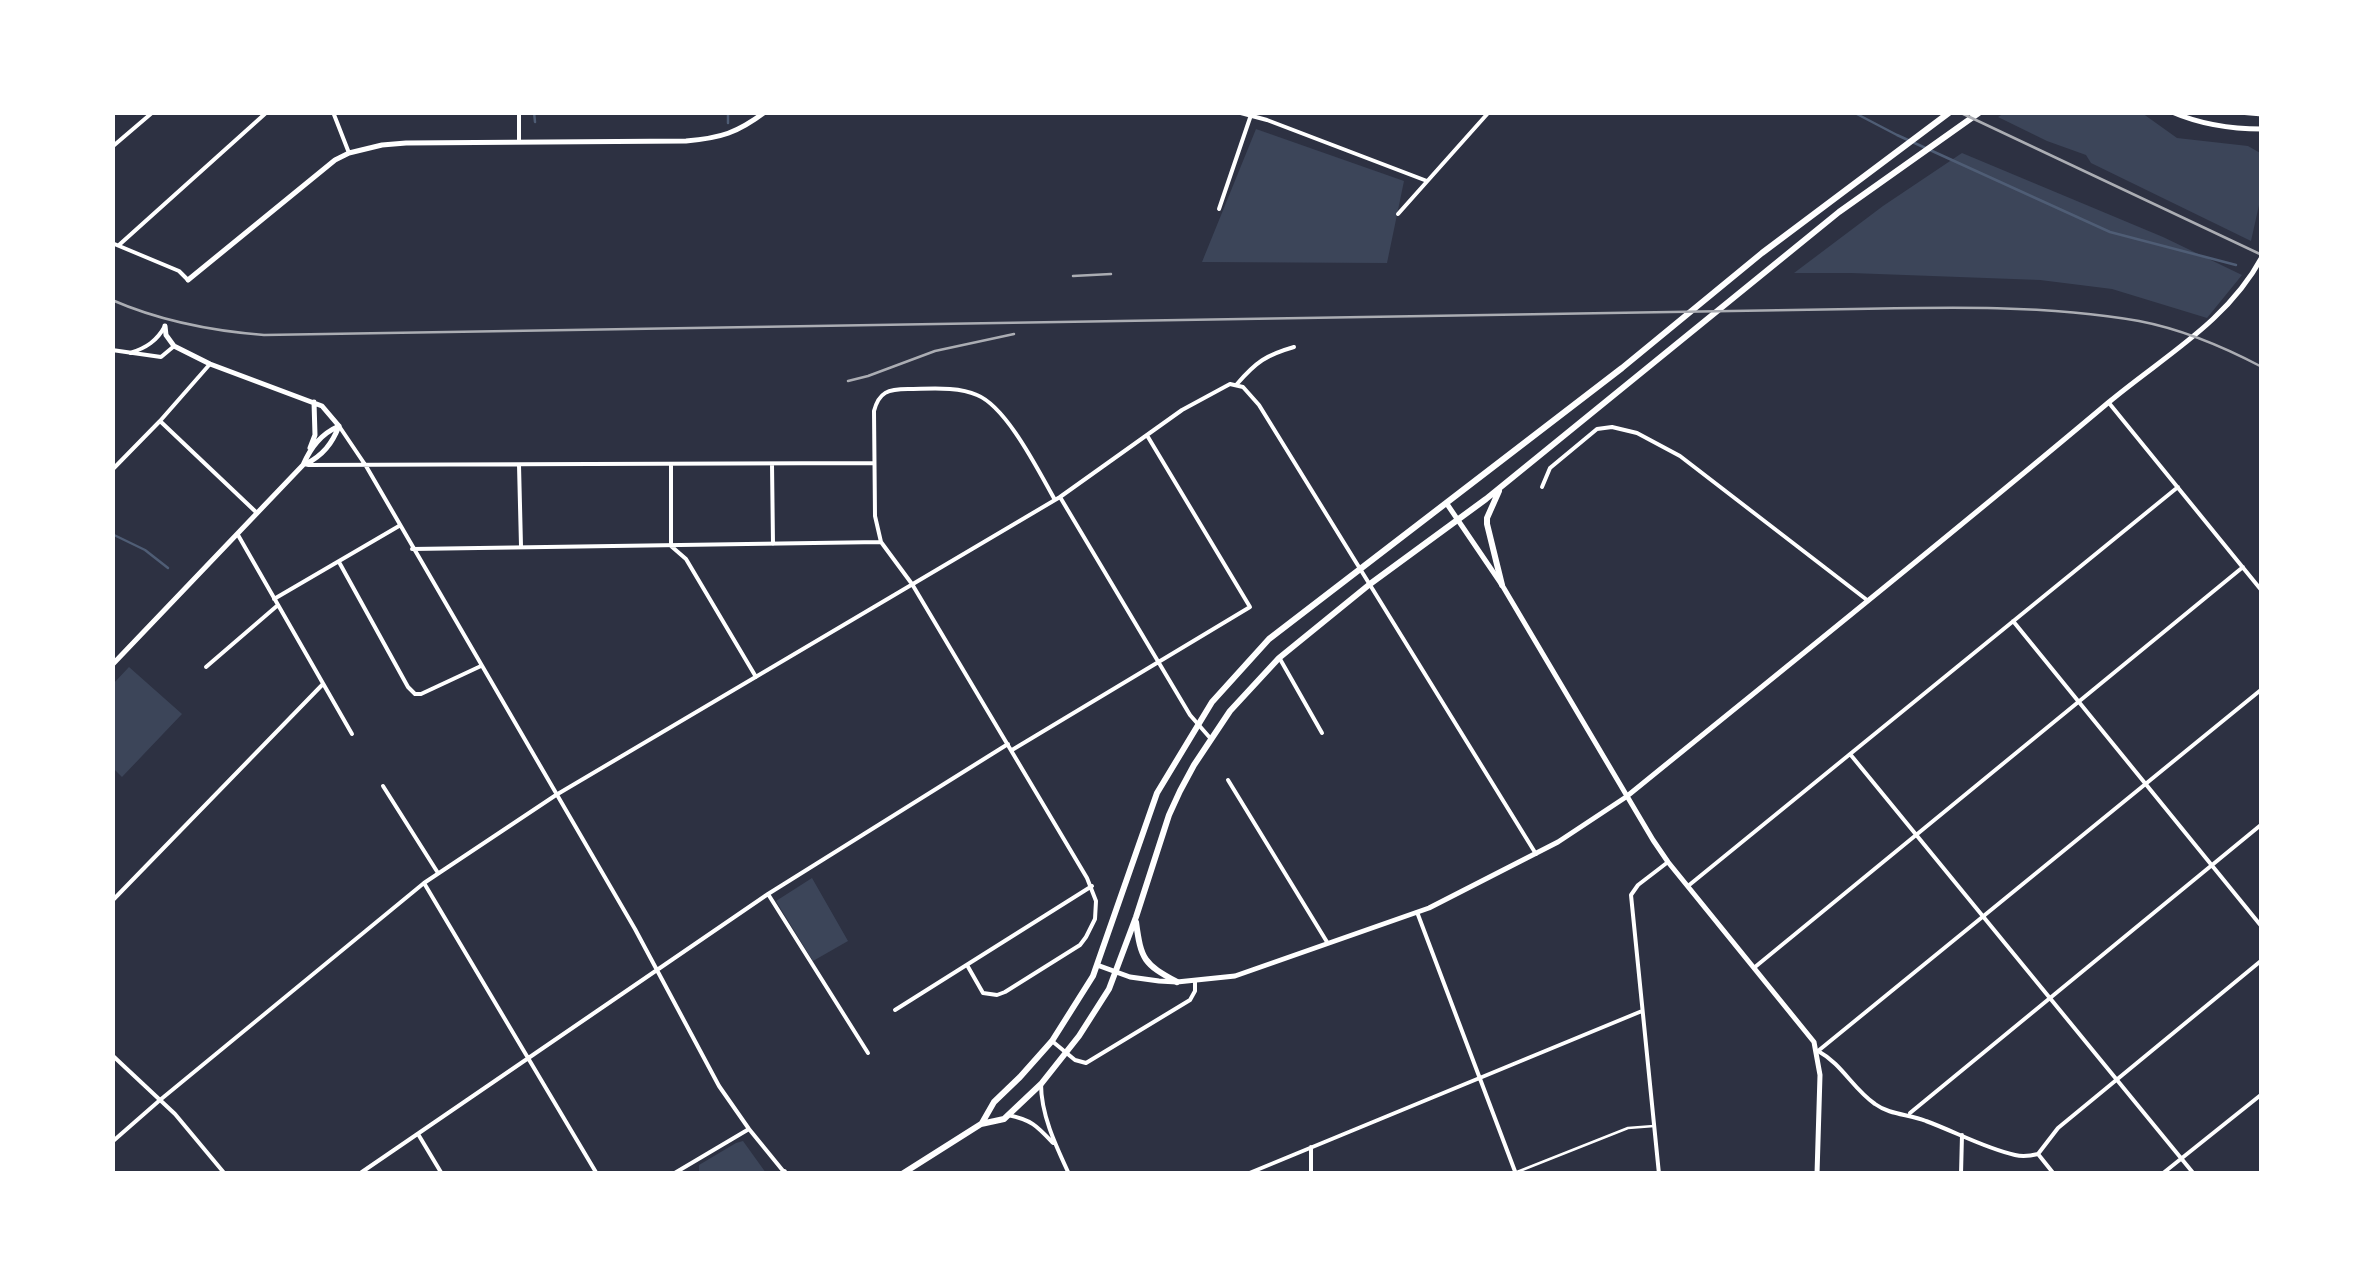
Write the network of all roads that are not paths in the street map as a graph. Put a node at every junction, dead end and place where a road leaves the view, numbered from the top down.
1 (153, 112) edge
2 (267, 112) edge
3 (333, 112) edge
4 (519, 112) edge
5 (765, 112) edge
6 (1237, 112) edge
7 (1489, 112) edge
8 (1950, 112) edge
9 (1980, 112) edge
10 (2172, 112) edge
11 (2239, 112) edge
12 (1251, 114) edge
13 (2262, 114) edge
14 (2262, 129) edge
15 (519, 142) junction
16 (112, 147) edge
17 (348, 153) junction
18 (1427, 181) junction
19 (1219, 209) dead end
20 (1398, 214) dead end
21 (116, 244) edge
22 (2262, 256) edge
23 (188, 280) joint
24 (165, 326) joint
25 (174, 346) junction
26 (1294, 347) dead end
27 (112, 350) edge
28 (129, 353) junction
29 (210, 364) junction
30 (1237, 384) junction
31 (314, 402) junction
32 (2108, 403) junction
33 (160, 422) junction
34 (339, 426) junction
35 (1147, 436) junction
36 (309, 451) junction
37 (670, 464) junction
38 (772, 464) junction
39 (874, 464) junction
40 (303, 465) junction
41 (519, 465) junction
42 (366, 466) junction
43 (112, 470) edge
44 (1505, 482) junction
45 (1542, 486) dead end
46 (2178, 487) junction
47 (1057, 499) junction
48 (1447, 504) junction
49 (257, 513) junction
50 (1457, 519) junction
51 (399, 526) junction
52 (238, 535) junction
53 (881, 542) junction
54 (774, 545) junction
55 (671, 546) junction
56 (412, 548) junction
57 (522, 548) junction
58 (339, 562) junction
59 (1360, 568) junction
60 (2243, 568) junction
61 (912, 584) junction
62 (1370, 584) junction
63 (1502, 584) junction
64 (2262, 591) edge
65 (274, 599) junction
66 (1867, 600) junction
67 (278, 606) junction
68 (2013, 621) junction
69 (1280, 658) junction
70 (1158, 662) junction
71 (112, 665) edge
72 (482, 665) junction
73 (206, 667) dead end
74 (756, 677) junction
75 (323, 684) junction
76 (2262, 689) edge
77 (2079, 702) junction
78 (1197, 724) junction
79 (1322, 733) dead end
80 (352, 734) dead end
81 (1211, 739) junction
82 (1010, 747) junction
83 (1850, 754) junction
84 (1228, 780) dead end
85 (2146, 784) junction
86 (383, 786) dead end
87 (556, 794) junction
88 (1626, 797) junction
89 (2262, 824) edge
90 (1917, 835) junction
91 (1536, 854) junction
92 (1668, 862) junction
93 (2212, 865) junction
94 (438, 874) junction
95 (424, 883) junction
96 (1092, 886) junction
97 (1688, 886) junction
98 (768, 894) junction
99 (112, 900) edge
100 (1416, 912) junction
101 (1136, 917) junction
102 (1984, 917) junction
103 (2262, 926) edge
104 (1328, 943) junction
105 (2262, 960) edge
106 (967, 965) junction
107 (1098, 965) junction
108 (1754, 968) junction
109 (658, 972) junction
110 (1116, 972) junction
111 (1196, 981) junction
112 (1177, 982) junction
113 (2050, 997) junction
114 (895, 1010) dead end
115 (1642, 1011) junction
116 (1052, 1041) junction
117 (1818, 1052) junction
118 (868, 1053) dead end
119 (1066, 1053) junction
120 (112, 1055) edge
121 (529, 1060) junction
122 (1480, 1078) junction
123 (2116, 1079) junction
124 (1041, 1084) junction
125 (2262, 1094) edge
126 (160, 1100) junction
127 (1908, 1114) junction
128 (1008, 1115) junction
129 (981, 1124) junction
130 (1654, 1126) junction
131 (749, 1130) junction
132 (418, 1134) junction
133 (1962, 1135) junction
134 (112, 1142) edge
135 (1056, 1146) junction
136 (1311, 1147) junction
137 (2038, 1154) junction
138 (2182, 1159) junction
139 (370, 1166) junction
140 (784, 1173) edge
141 (1516, 1173) edge
142 (225, 1174) edge
143 (359, 1174) edge
144 (374, 1174) edge
145 (442, 1174) edge
146 (596, 1174) edge
147 (673, 1174) edge
148 (902, 1174) edge
149 (1069, 1174) edge
150 (1247, 1174) edge
151 (1311, 1174) edge
152 (1659, 1174) edge
153 (1817, 1174) edge
154 (1961, 1174) edge
155 (2054, 1174) edge
156 (2162, 1174) edge
157 (2194, 1174) edge

1 - 16 street
2 - 21 street
3 - 17 street
4 - 15 street
5 - 15 street
6 - 12 street
7 - 18 street
8 - 48 main road
9 - 44 main road
10 - 14 street
11 - 13 street
12 - 18 street
12 - 19 street
15 - 17 street
17 - 23 street
18 - 20 street
21 - 23 street
22 - 32 street
24 - 25 street
24 - 28 street
25 - 28 street
25 - 29 street
26 - 30 street
27 - 28 street
29 - 31 street
29 - 33 street
30 - 35 street
30 - 59 street
31 - 34 street
31 - 36 street
32 - 46 street
32 - 66 street
33 - 43 street
33 - 49 street
34 - 36 street
34 - 40 street
34 - 42 street
35 - 47 street
35 - 70 street
36 - 40 street
37 - 38 street
37 - 41 street
37 - 55 street
38 - 39 street
38 - 54 street
39 - 47 street
39 - 53 street
40 - 42 street
40 - 49 street
41 - 42 street
41 - 57 street
42 - 51 street
44 - 50 main road
44 - 63 main road
45 - 66 street
46 - 60 street
46 - 68 street
47 - 61 street
47 - 70 street
48 - 50 street
48 - 59 main road
49 - 52 street
50 - 62 main road
50 - 63 street
51 - 56 street
51 - 58 street
52 - 65 street
52 - 71 street
53 - 54 street
53 - 61 street
54 - 55 street
55 - 57 street
55 - 74 street
56 - 57 street
56 - 72 street
58 - 65 street
58 - 72 street
59 - 62 street
59 - 78 main road
60 - 64 street
60 - 77 street
61 - 74 street
61 - 82 street
62 - 69 main road
62 - 91 street
63 - 88 street
65 - 67 street
66 - 88 street
67 - 73 street
67 - 75 street
68 - 77 street
68 - 83 street
69 - 79 street
69 - 81 main road
70 - 78 street
70 - 82 street
72 - 87 street
74 - 87 street
75 - 80 street
75 - 99 street
76 - 85 street
77 - 85 street
77 - 90 street
78 - 81 street
78 - 107 main road
81 - 101 main road
82 - 96 street
82 - 98 street
83 - 90 street
83 - 97 street
84 - 104 street
85 - 93 street
85 - 102 street
86 - 94 street
87 - 94 street
87 - 109 street
88 - 91 street
88 - 92 street
89 - 93 street
90 - 102 street
90 - 108 street
91 - 100 street
92 - 97 street
92 - 115 street
93 - 103 street
93 - 113 street
94 - 95 street
95 - 121 street
95 - 126 street
96 - 106 street
96 - 106 street
97 - 108 street
98 - 109 street
98 - 118 street
100 - 104 street
100 - 122 street
101 - 110 main road
101 - 112 main road
102 - 113 street
102 - 117 street
104 - 111 street
105 - 123 street
106 - 114 street
107 - 110 street
107 - 116 main road
108 - 117 street
109 - 121 street
109 - 131 street
110 - 112 street
110 - 119 main road
111 - 112 street
111 - 119 street
113 - 123 street
113 - 127 street
115 - 122 street
115 - 130 street
116 - 119 street
116 - 129 main road
117 - 127 street
117 - 153 street
119 - 124 main road
120 - 126 street
121 - 132 street
121 - 146 street
122 - 136 street
122 - 141 street
123 - 137 street
123 - 138 street
124 - 128 main road
124 - 135 street
125 - 138 street
126 - 134 street
126 - 142 street
127 - 133 street
128 - 129 main road
128 - 135 street
129 - 148 main road
130 - 141 lane
130 - 152 street
131 - 140 street
131 - 147 street
132 - 139 street
132 - 145 street
133 - 137 street
133 - 154 street
135 - 149 street
136 - 150 street
136 - 151 street
137 - 155 street
138 - 156 street
138 - 157 street
139 - 143 street
139 - 144 street

